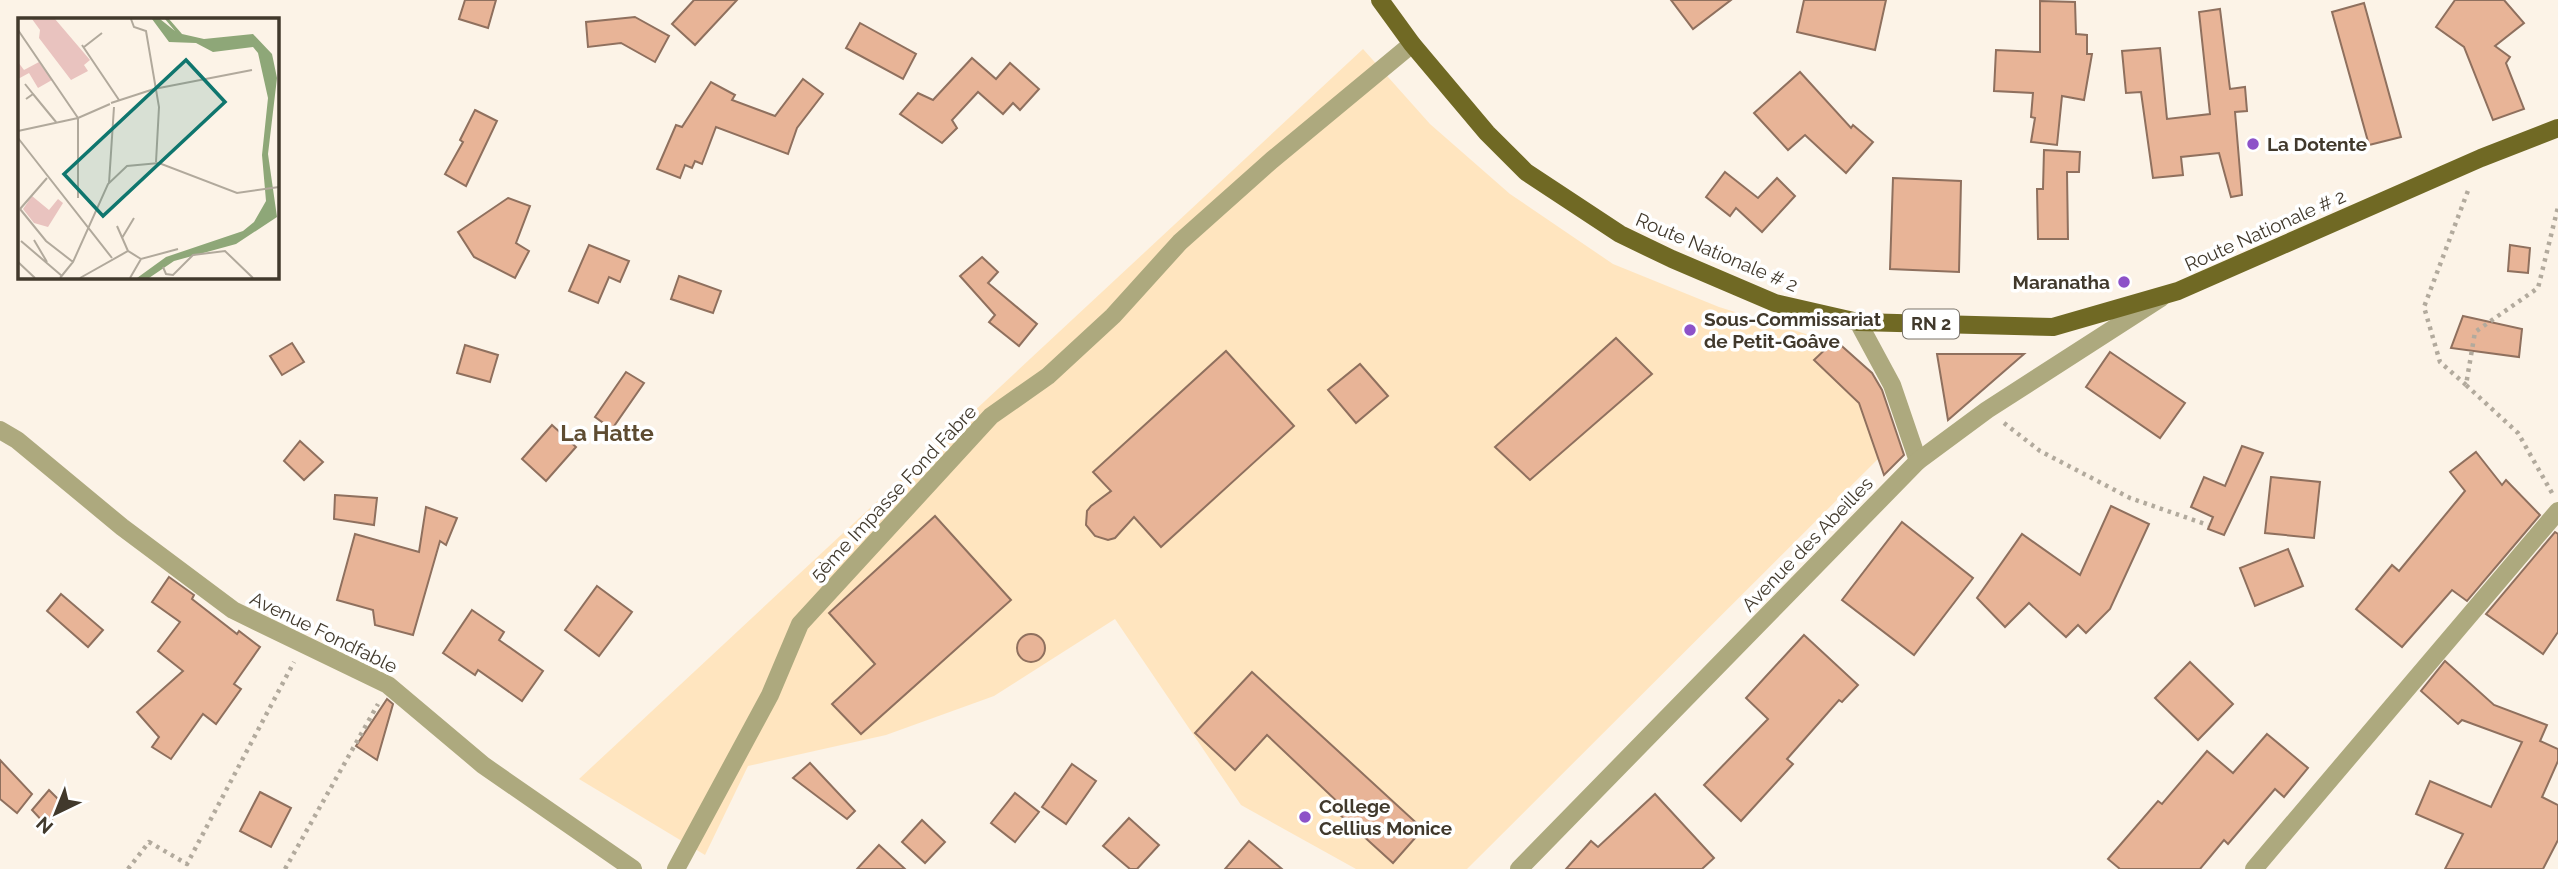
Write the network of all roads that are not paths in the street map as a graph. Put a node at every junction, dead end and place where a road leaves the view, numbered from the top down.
1 (1380, 0) edge
2 (1412, 44) junction
3 (2558, 128) edge
4 (2164, 296) junction
5 (1858, 322) junction
6 (0, 430) edge
7 (1918, 461) junction
8 (2558, 511) edge
9 (633, 869) edge
10 (676, 869) edge
11 (1519, 869) edge
12 (2254, 869) edge

1 - 2 main road, Route Nationale # 2 / RN 2
2 - 5 main road, Route Nationale # 2 / RN 2
2 - 10 street, 5ème Impasse Fond Fabre
3 - 4 main road, Route Nationale # 2 / RN 2
4 - 5 main road, Route Nationale # 2 / RN 2
4 - 7 street, Avenue des Abeilles
5 - 7 street
6 - 9 street, Avenue Fondfable
7 - 11 street, Avenue des Abeilles
8 - 12 street

